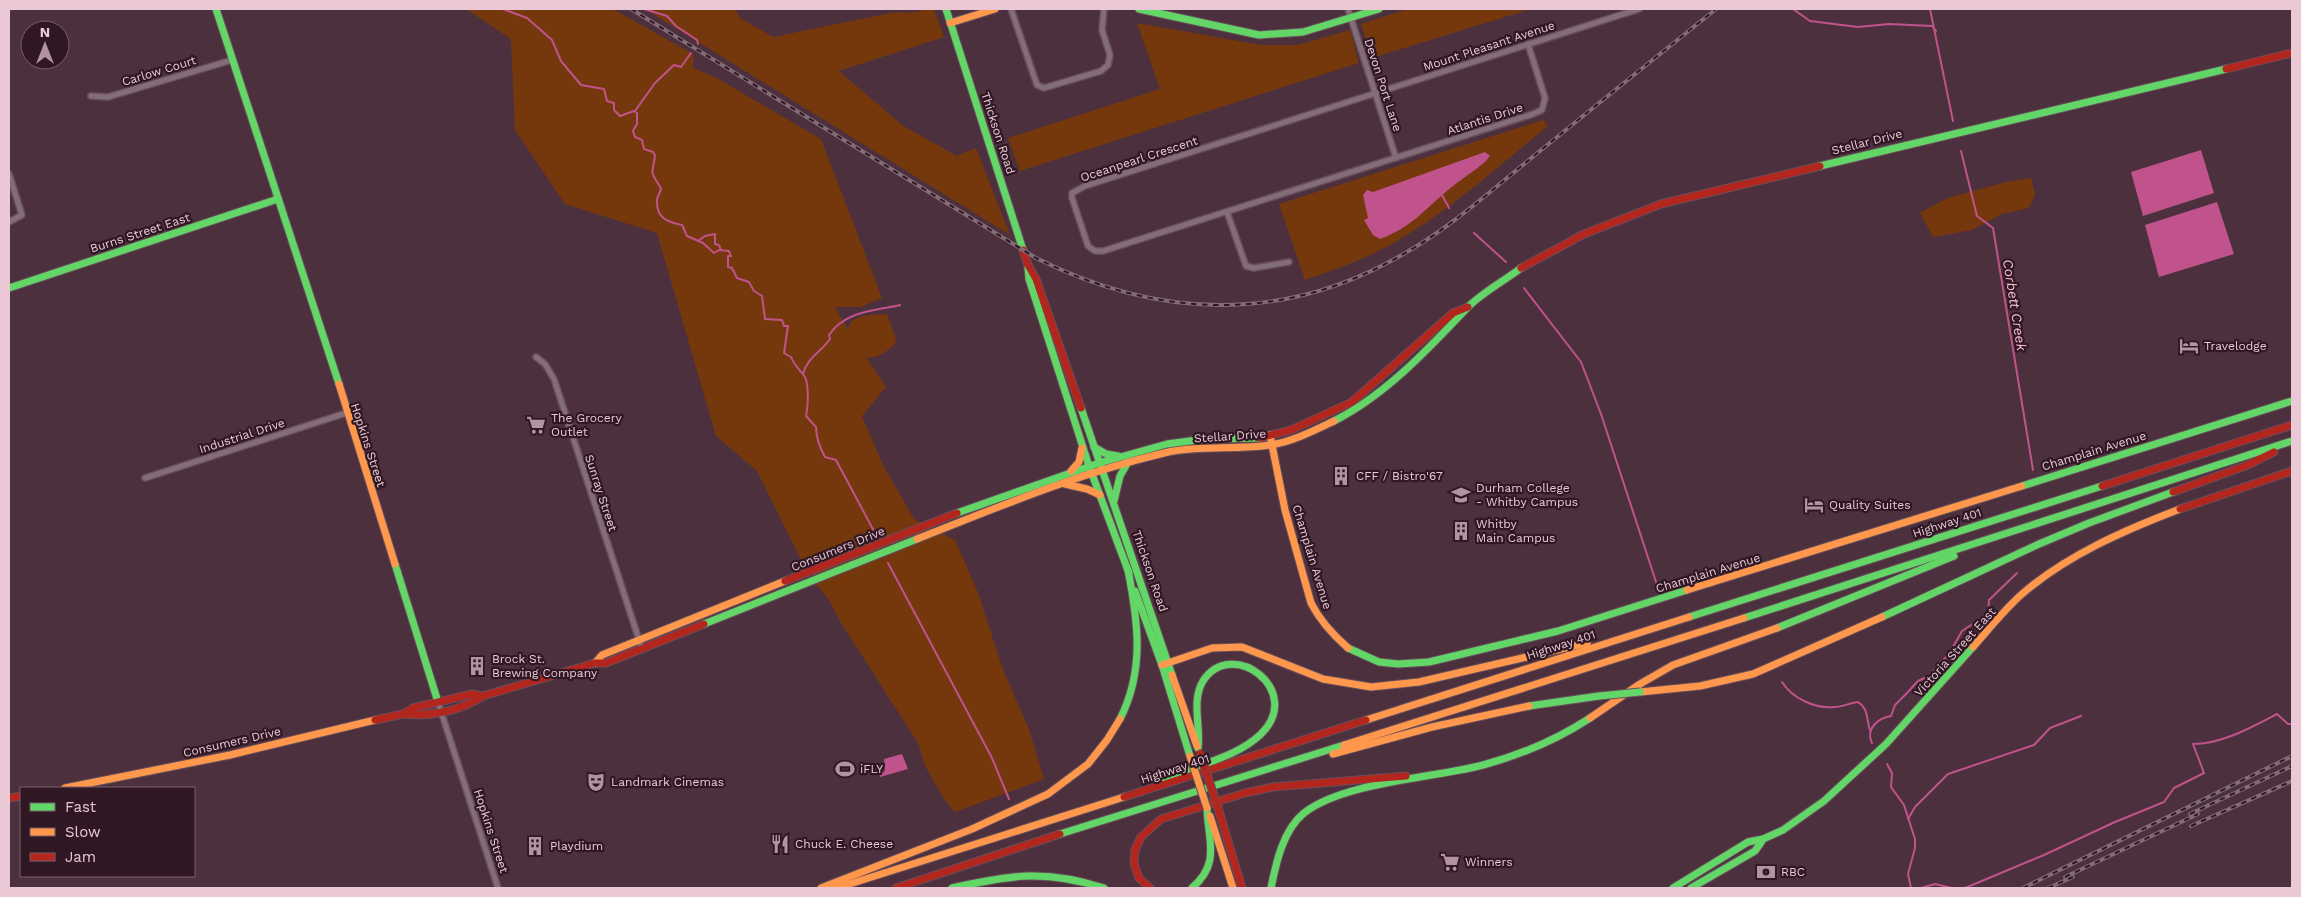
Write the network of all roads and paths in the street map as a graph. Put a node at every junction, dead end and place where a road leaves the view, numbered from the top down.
1 (216, 9) edge
2 (946, 9) edge
3 (995, 9) edge
4 (1011, 9) edge
5 (1104, 9) edge
6 (1139, 9) edge
7 (1348, 9) edge
8 (1379, 9) edge
9 (1639, 9) edge
10 (1350, 18) junction
11 (950, 23) junction
12 (1528, 44) junction
13 (2292, 53) edge
14 (232, 60) junction
15 (1374, 93) junction
16 (91, 96) dead end
17 (1396, 158) junction
18 (9, 174) edge
19 (278, 199) junction
20 (1227, 212) junction
21 (9, 222) edge
22 (1289, 262) dead end
23 (1028, 265) junction
24 (9, 288) edge
25 (1469, 306) junction
26 (536, 357) dead end
27 (2292, 401) edge
28 (346, 413) junction
29 (2292, 426) edge
30 (1270, 435) junction
31 (2292, 442) edge
32 (1082, 444) junction
33 (1272, 445) junction
34 (1094, 447) junction
35 (1120, 457) junction
36 (1128, 462) junction
37 (1096, 468) junction
38 (2292, 471) edge
39 (1069, 473) junction
40 (145, 478) dead end
41 (1064, 484) junction
42 (1100, 495) junction
43 (1114, 501) junction
44 (2005, 535) junction
45 (1128, 570) junction
46 (1712, 608) junction
47 (639, 640) junction
48 (642, 649) junction
49 (595, 663) junction
50 (1165, 664) junction
51 (483, 696) junction
52 (438, 702) junction
53 (441, 711) junction
54 (403, 714) junction
55 (1199, 750) junction
56 (1269, 769) junction
57 (1449, 772) junction
58 (70, 787) edge
59 (1143, 791) junction
60 (1207, 808) junction
61 (1762, 841) junction
62 (498, 888) edge
63 (821, 888) edge
64 (837, 888) edge
65 (896, 888) edge
66 (952, 888) edge
67 (1104, 888) edge
68 (1150, 888) edge
69 (1192, 888) edge
70 (1233, 888) edge
71 (1242, 888) edge
72 (1271, 888) edge
73 (1672, 888) edge
74 (1691, 888) edge

1 - 14 main road, Hopkins Street
2 - 11 main road, Thickson Road
3 - 11 main road
4 - 5 street
6 - 10 main road
7 - 10 street, Devon Port Lane
8 - 10 main road
9 - 12 street, Mount Pleasant Avenue
10 - 15 street, Devon Port Lane
11 - 23 main road, Thickson Road
12 - 15 street, Mount Pleasant Avenue
12 - 17 street, Atlantis Drive
13 - 25 main road, Stellar Drive
14 - 16 street, Carlow Court
14 - 19 main road, Hopkins Street
15 - 17 street, Devon Port Lane
15 - 20 street, Oceanpearl Crescent
17 - 20 street, Oceanpearl Crescent
18 - 21 street
19 - 24 main road, Burns Street East
19 - 28 main road, Hopkins Street
20 - 22 street
23 - 32 main road, Thickson Road
23 - 34 main road, Thickson Road
25 - 30 main road, Stellar Drive
25 - 33 main road, Stellar Drive
26 - 47 street, Sunray Street
27 - 33 main road, Champlain Avenue
28 - 40 street, Industrial Drive
28 - 52 main road, Hopkins Street
29 - 46 main road, Highway 401
30 - 33 main road, Champlain Avenue
30 - 35 main road, Stellar Drive
31 - 44 main road
31 - 56 main road, bridge
32 - 37 main road, Thickson Road
32 - 39 main road
33 - 36 main road, Stellar Drive
34 - 35 main road
34 - 37 main road, Thickson Road
35 - 37 main road, Stellar Drive
36 - 37 main road, Stellar Drive
36 - 43 main road
37 - 39 main road, Consumers Drive
37 - 41 main road, Consumers Drive
37 - 42 main road, Thickson Road
37 - 43 main road, Thickson Road
38 - 61 main road, Victoria Street East
39 - 47 main road, Consumers Drive
41 - 42 main road
41 - 48 main road, Consumers Drive
42 - 45 main road, Thickson Road
43 - 50 main road, Thickson Road
44 - 56 main road
44 - 57 main road
45 - 50 main road, Thickson Road
45 - 63 main road
46 - 50 main road
46 - 59 main road, Highway 401
47 - 48 street, Sunray Street
47 - 49 main road, Consumers Drive
48 - 49 main road, Consumers Drive
49 - 51 main road, Consumers Drive
50 - 55 main road, Thickson Road
50 - 60 main road, Thickson Road, bridge
51 - 52 main road, Consumers Drive
51 - 53 main road, Consumers Drive
52 - 53 street, Hopkins Street
52 - 54 main road, Consumers Drive
53 - 54 main road, Consumers Drive
53 - 62 street, Hopkins Street
54 - 58 main road, Consumers Drive
55 - 59 main road
55 - 71 main road, Thickson Road, bridge
56 - 65 main road
57 - 68 main road
57 - 72 main road
59 - 64 main road, Highway 401
60 - 69 main road
60 - 70 main road, Thickson Road
61 - 73 main road, Victoria Street East
61 - 74 main road, Victoria Street East
66 - 67 main road

